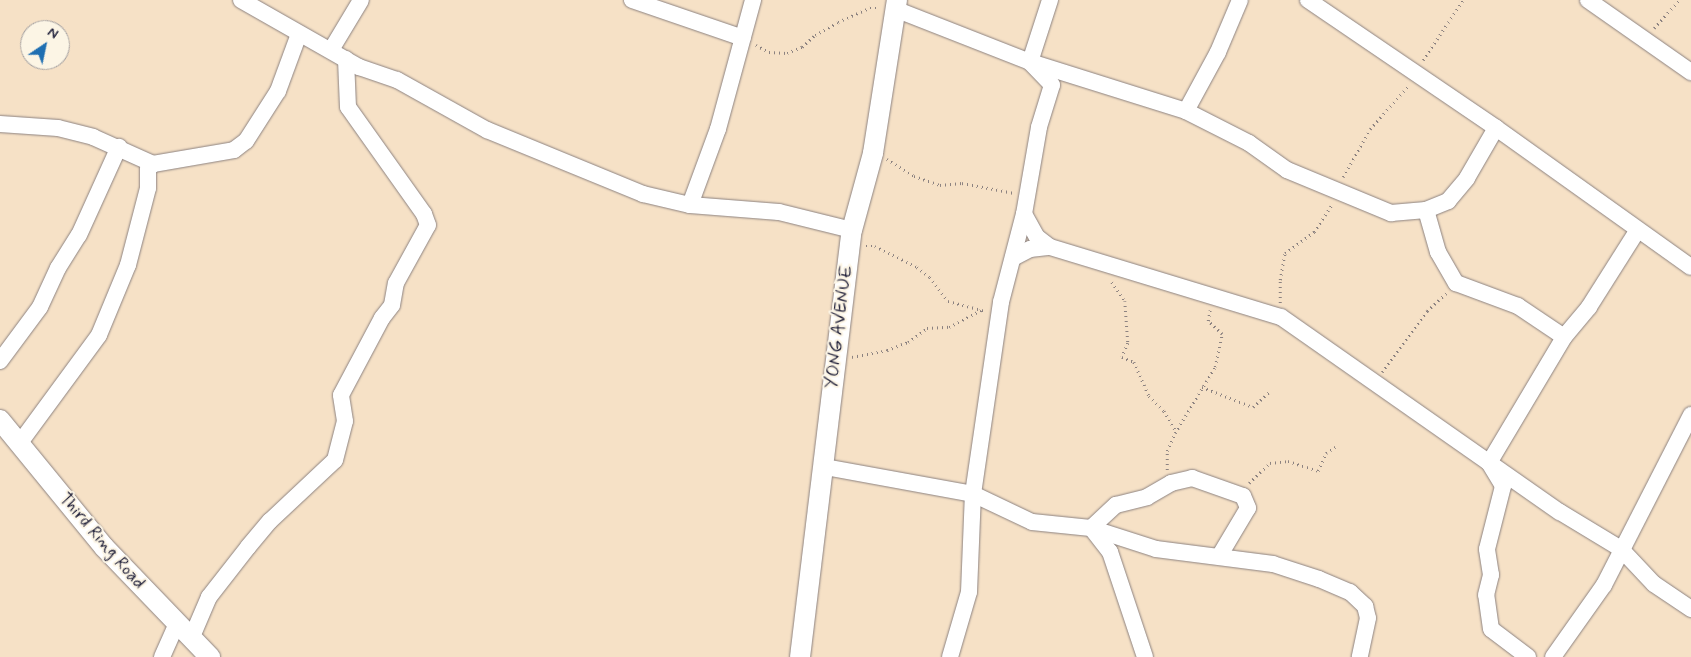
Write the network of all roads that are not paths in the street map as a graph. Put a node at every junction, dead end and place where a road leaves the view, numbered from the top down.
1 (241, 0) edge
2 (361, 0) edge
3 (632, 0) edge
4 (753, 0) edge
5 (1050, 0) edge
6 (1240, 0) edge
7 (1308, 0) edge
8 (1588, 0) edge
9 (896, 4) edge
10 (299, 34) junction
11 (743, 38) junction
12 (331, 50) junction
13 (346, 59) junction
14 (1030, 62) junction
15 (1691, 72) edge
16 (1186, 111) junction
17 (0, 124) edge
18 (1496, 128) junction
19 (119, 147) junction
20 (153, 164) junction
21 (690, 205) junction
22 (1426, 210) junction
23 (1024, 214) junction
24 (1637, 231) junction
25 (851, 237) junction
26 (1050, 247) junction
27 (1013, 258) junction
28 (1691, 267) edge
29 (1564, 337) junction
30 (0, 361) edge
31 (1691, 416) edge
32 (0, 420) edge
33 (20, 444) junction
34 (1489, 463) junction
35 (824, 467) junction
36 (973, 494) junction
37 (1092, 528) junction
38 (1621, 549) junction
39 (1220, 556) junction
40 (1691, 609) edge
41 (176, 624) junction
42 (192, 640) junction
43 (162, 657) edge
44 (210, 657) edge
45 (800, 657) edge
46 (950, 657) edge
47 (1144, 657) edge
48 (1360, 657) edge
49 (1528, 657) edge
50 (1553, 657) edge

1 - 10 street
2 - 12 street
3 - 11 street
4 - 11 street
5 - 14 street
6 - 16 street
7 - 18 street
8 - 15 street
9 - 14 street
9 - 25 street, YONG AVENUE
10 - 12 street
10 - 20 street
11 - 21 street
12 - 13 street
13 - 21 street
13 - 42 street
14 - 16 street
14 - 23 street
16 - 22 street
17 - 19 street
18 - 22 street
18 - 24 street
19 - 20 street
19 - 30 street
20 - 33 street
21 - 25 street
22 - 29 street
23 - 26 street
23 - 27 street
24 - 28 street
24 - 29 street
25 - 35 street, YONG AVENUE
26 - 27 street
26 - 34 street
27 - 36 street
29 - 34 street
31 - 38 street
32 - 33 street, Third Ring Road
33 - 41 street, Third Ring Road
34 - 38 street
34 - 49 street
35 - 36 street
35 - 45 street, YONG AVENUE
36 - 37 street
36 - 46 street
37 - 39 street
37 - 39 street
37 - 47 street
38 - 40 street
38 - 50 street
39 - 48 street
41 - 42 street, Third Ring Road
41 - 43 street
42 - 44 street, Third Ring Road

